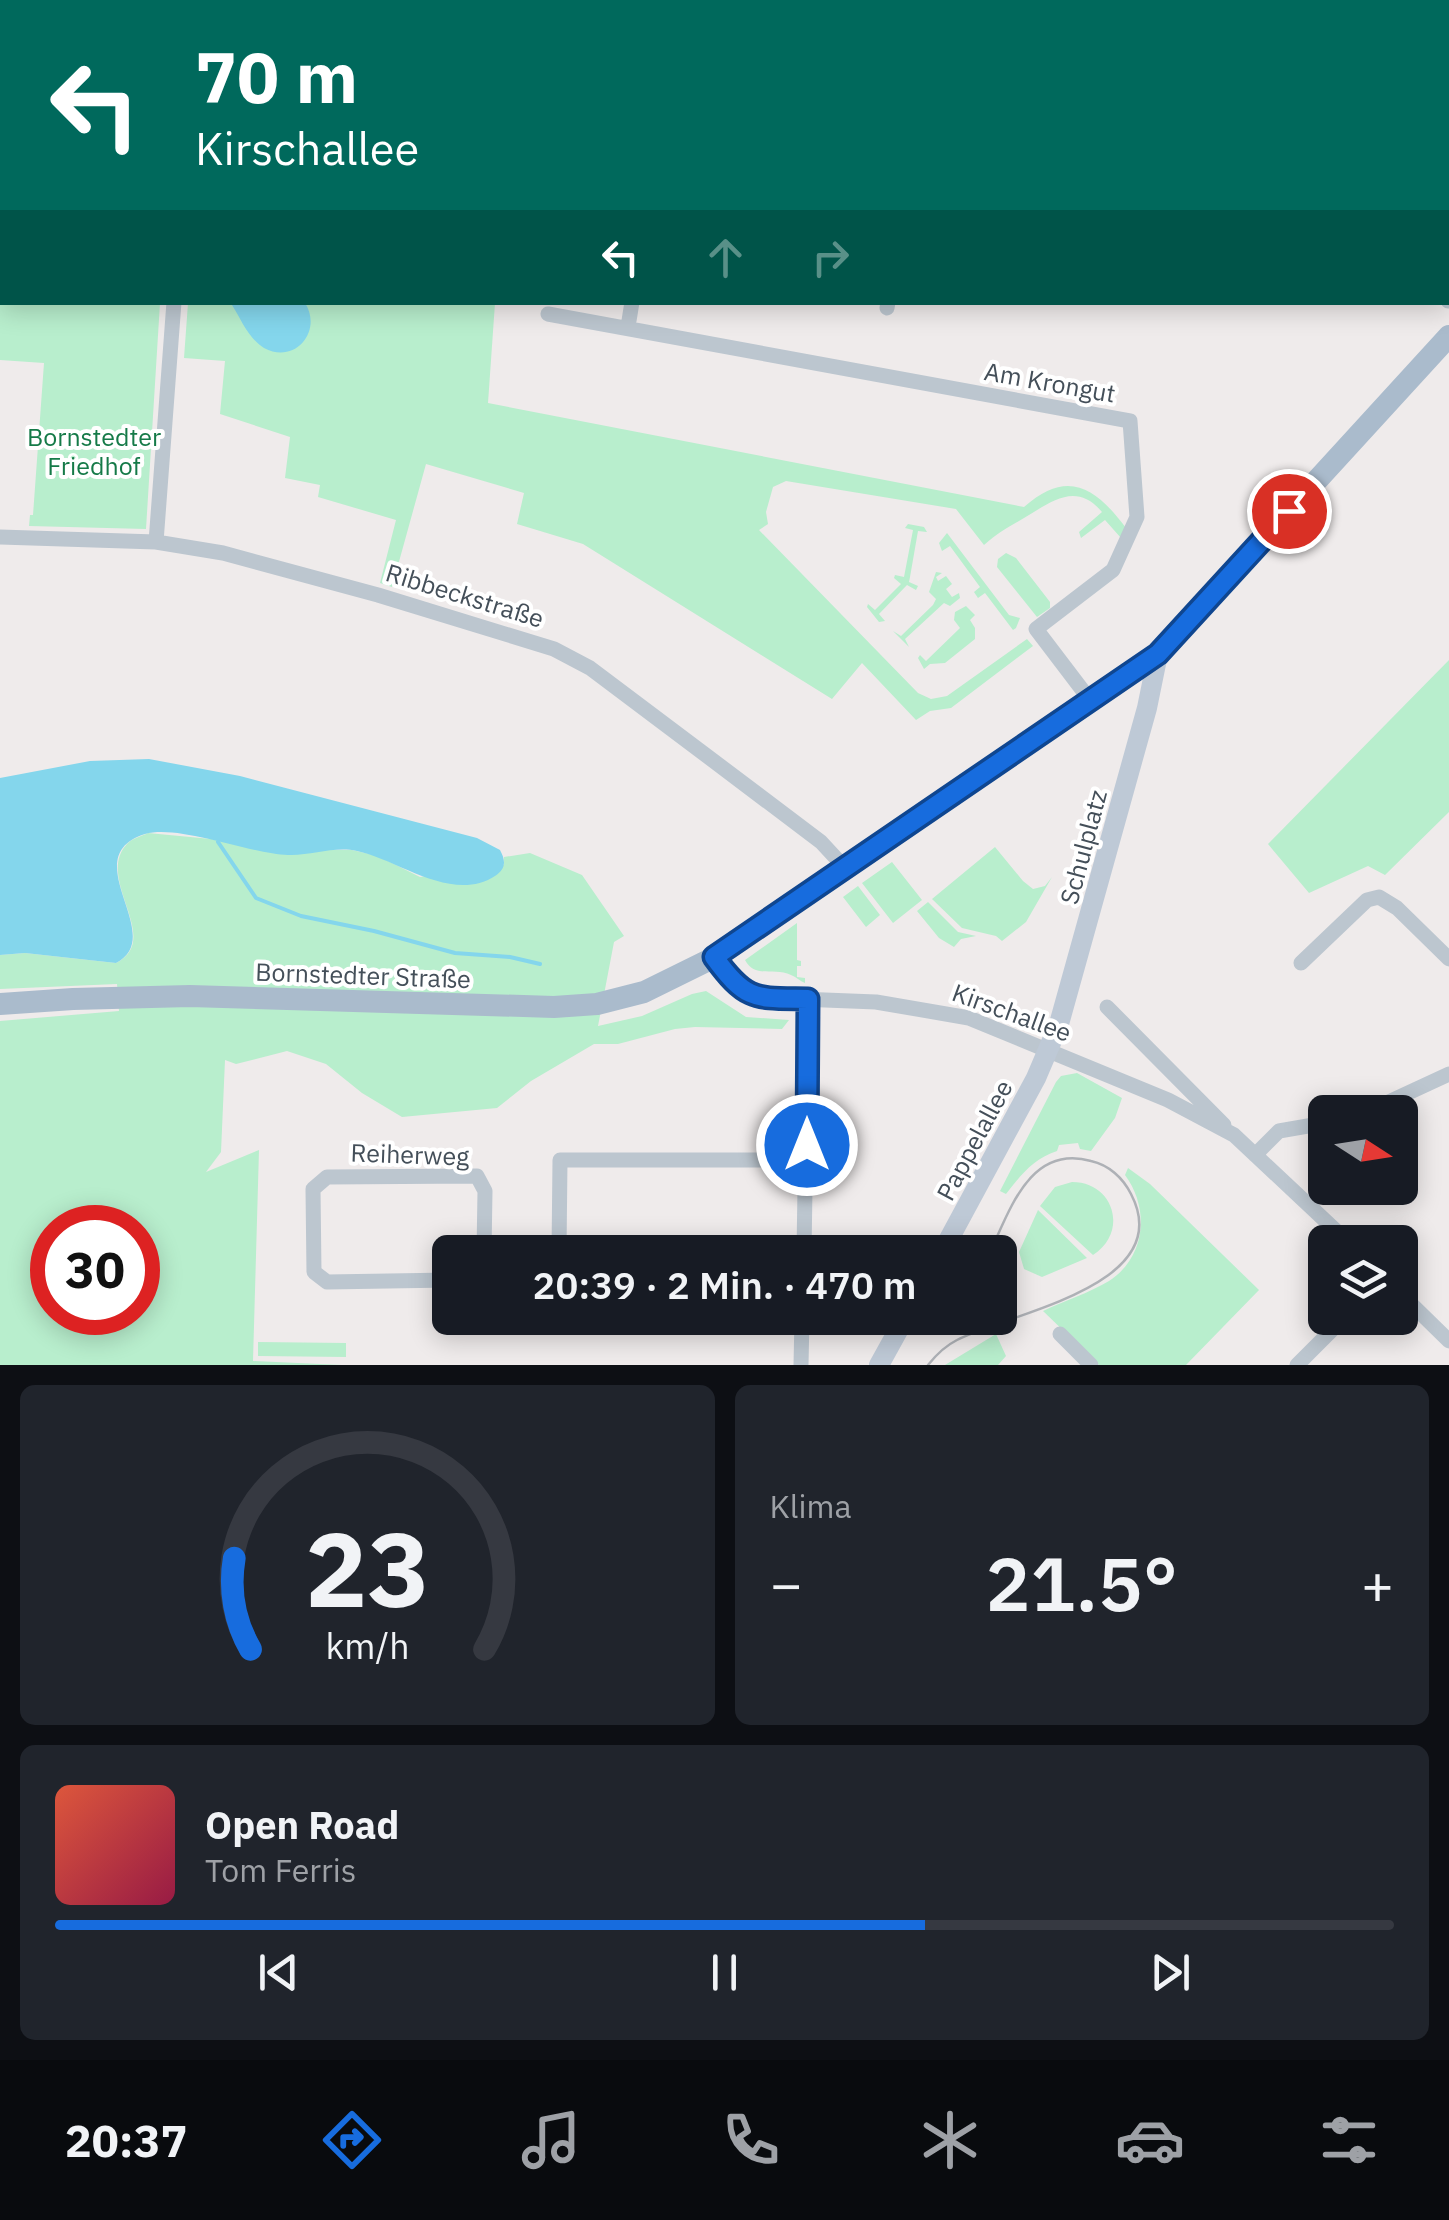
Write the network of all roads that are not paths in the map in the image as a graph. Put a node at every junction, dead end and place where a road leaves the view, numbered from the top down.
1 (174, 305) edge
2 (632, 305) edge
3 (548, 314) dead end
4 (628, 328) junction
5 (1448, 339) edge
6 (0, 537) edge
7 (156, 542) junction
8 (1158, 654) junction
9 (1090, 700) junction
10 (846, 869) junction
11 (714, 957) junction
12 (1449, 959) edge
13 (1301, 963) dead end
14 (808, 999) junction
15 (0, 1004) edge
16 (1107, 1007) dead end
17 (1048, 1051) junction
18 (1449, 1074) edge
19 (1404, 1095) edge
20 (1308, 1126) edge
21 (1234, 1135) junction
22 (1254, 1155) junction
23 (807, 1160) junction
24 (1330, 1225) edge
25 (484, 1235) edge
26 (559, 1235) edge
27 (805, 1235) edge
28 (951, 1235) edge
29 (432, 1280) edge
30 (1418, 1311) edge
31 (1060, 1334) dead end
32 (802, 1335) edge
33 (896, 1335) edge
34 (1327, 1335) edge
35 (1449, 1342) edge
36 (801, 1365) edge
37 (879, 1365) edge
38 (1091, 1365) edge
39 (1297, 1365) edge

1 - 7 street
2 - 4 street
3 - 4 street, Am Krongut
4 - 9 street, Am Krongut
5 - 8 main road, Bornstedter Straße
6 - 7 street, Ribbeckstraße
7 - 10 street, Ribbeckstraße
8 - 9 main road, Bornstedter Straße
8 - 17 street, Schulplatz
9 - 10 main road, Bornstedter Straße
10 - 11 main road, Bornstedter Straße
11 - 14 street, Kirschallee
11 - 15 main road, Bornstedter Straße
12 - 13 street
14 - 17 street, Kirschallee
14 - 23 street
16 - 21 street, Kirschallee
17 - 21 street, Kirschallee
17 - 28 street, Pappelallee
18 - 19 street
20 - 22 street
21 - 22 street, Kirschallee
22 - 24 street, Kirschallee
23 - 26 street
23 - 27 street
25 - 29 street, Reiherweg
30 - 35 street
31 - 38 street
32 - 36 street
33 - 37 street
34 - 39 street

